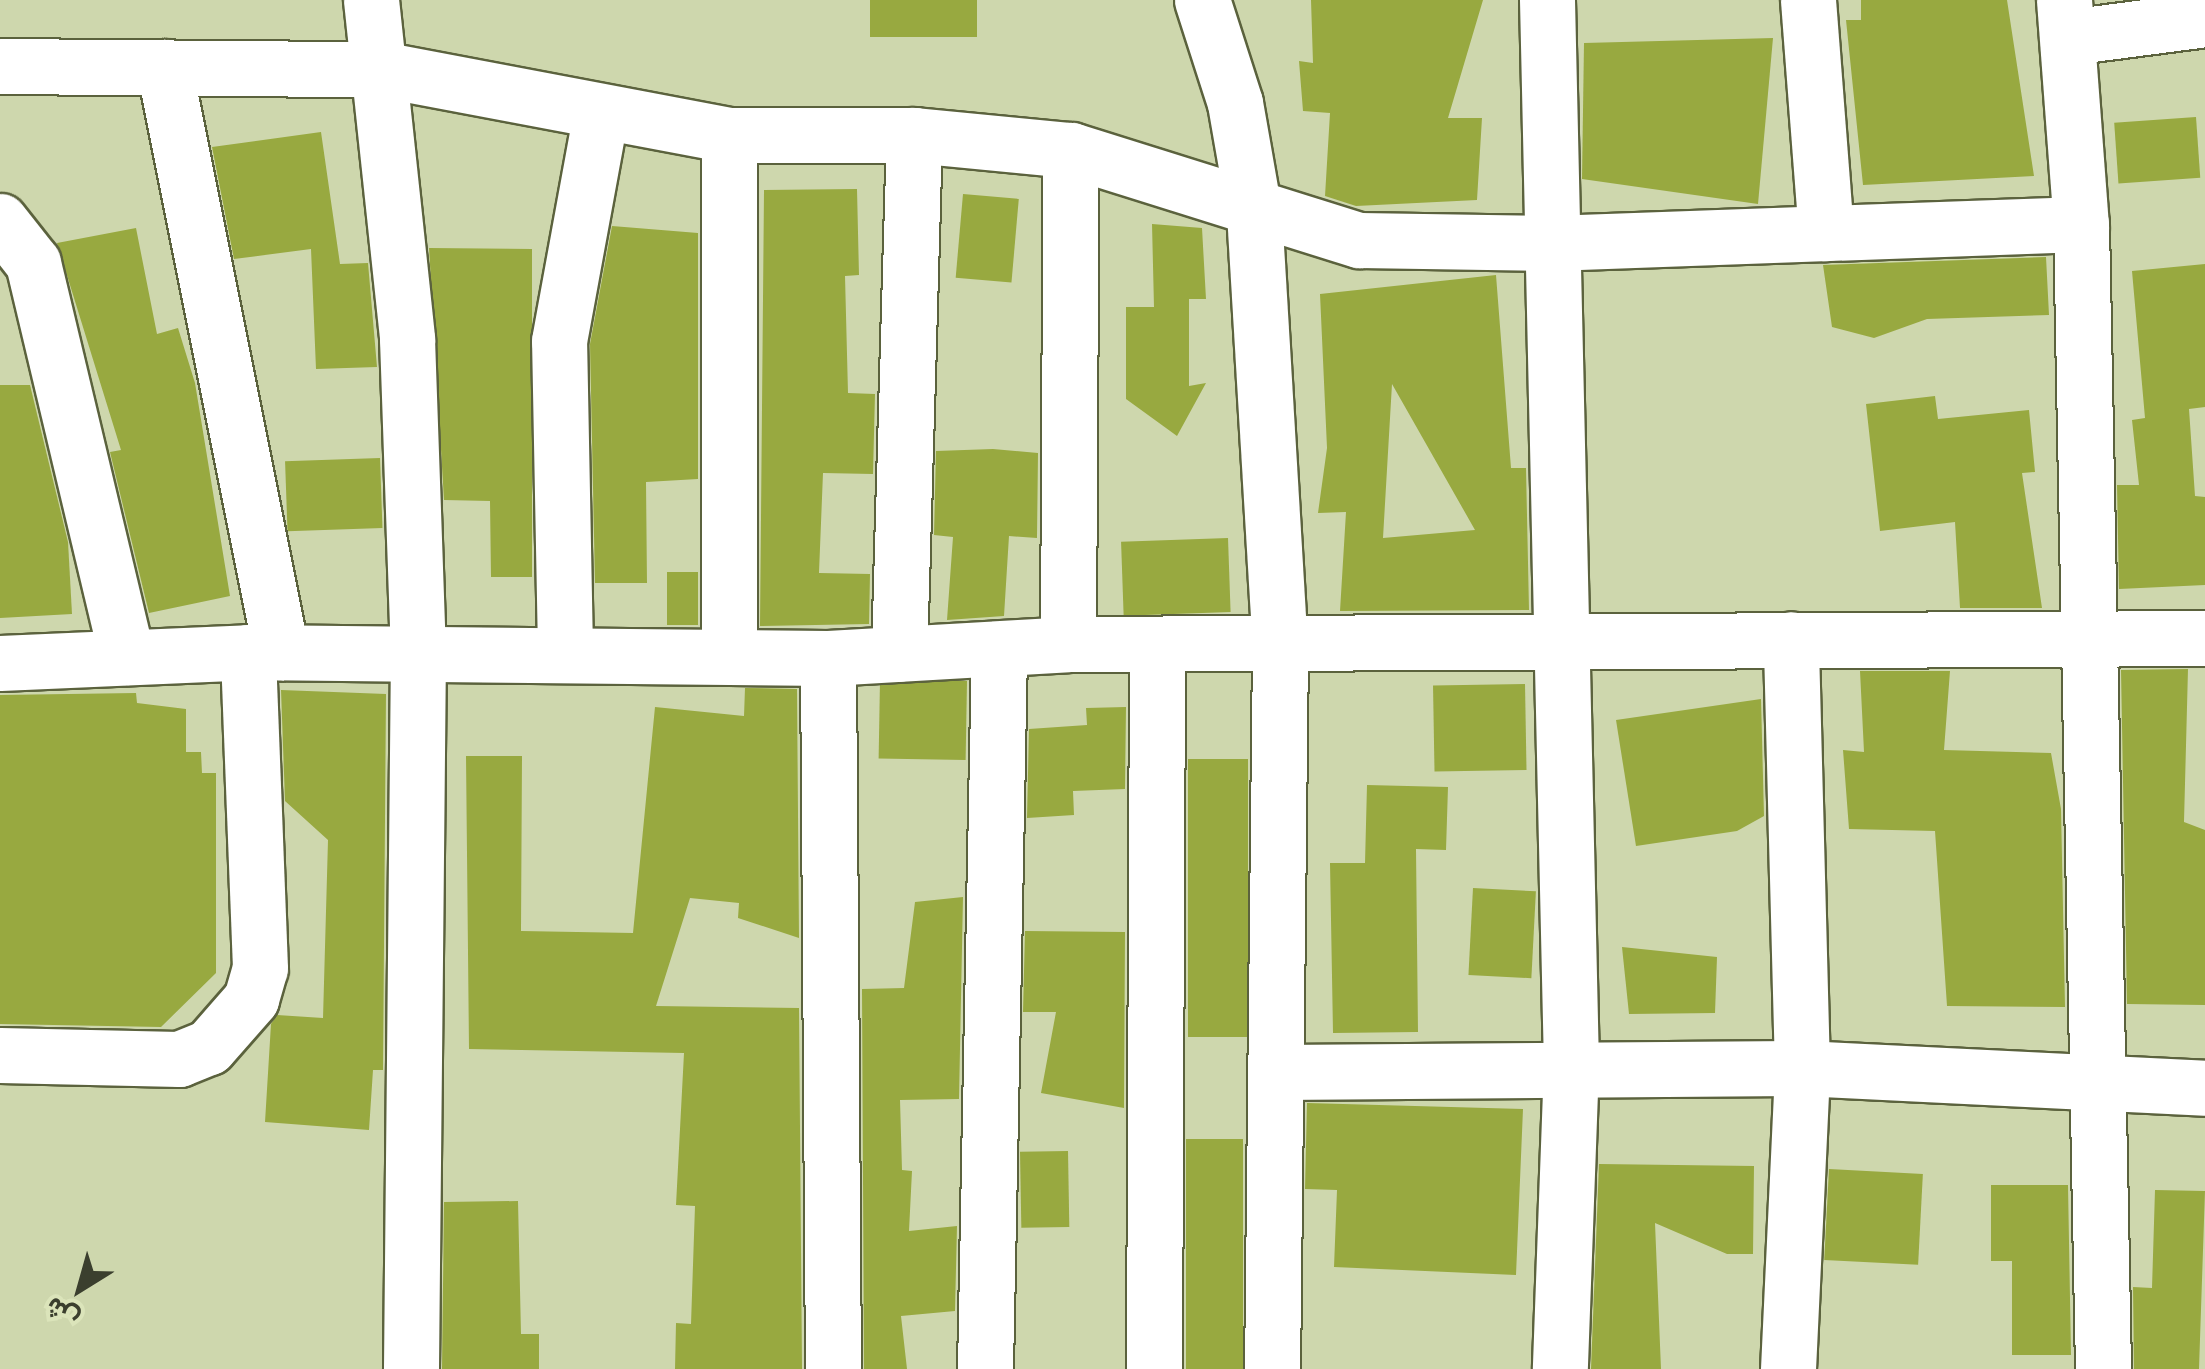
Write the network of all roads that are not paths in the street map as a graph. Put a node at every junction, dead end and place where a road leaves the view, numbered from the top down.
1 (371, 0) edge
2 (1202, 0) edge
3 (1547, 0) edge
4 (1808, 0) edge
5 (2067, 18) edge
6 (2205, 20) edge
7 (0, 66) edge
8 (164, 67) junction
9 (380, 68) junction
10 (602, 112) junction
11 (729, 135) junction
12 (914, 135) junction
13 (1071, 150) junction
14 (1254, 212) junction
15 (0, 221) edge
16 (2081, 224) junction
17 (1826, 234) junction
18 (1551, 243) junction
19 (2092, 636) junction
20 (2205, 638) edge
21 (1791, 640) junction
22 (1564, 641) junction
23 (1068, 644) junction
24 (1280, 647) junction
25 (1156, 649) junction
26 (565, 650) junction
27 (418, 651) junction
28 (1000, 651) junction
29 (264, 652) junction
30 (899, 654) junction
31 (729, 656) junction
32 (126, 657) junction
33 (828, 658) junction
34 (0, 663) edge
35 (0, 1055) edge
36 (1571, 1064) junction
37 (1802, 1068) junction
38 (1280, 1072) junction
39 (2102, 1081) junction
40 (2205, 1088) edge
41 (411, 1369) edge
42 (833, 1369) edge
43 (985, 1369) edge
44 (1154, 1369) edge
45 (1272, 1369) edge
46 (1560, 1369) edge
47 (1788, 1369) edge
48 (2103, 1369) edge

1 - 9 street
2 - 14 street
3 - 18 street
4 - 17 street
5 - 6 street
5 - 16 street
7 - 8 street
8 - 9 street
8 - 29 street
9 - 10 street
9 - 27 street
10 - 11 street
10 - 26 street
11 - 12 street
11 - 31 street
12 - 13 street
12 - 30 street
13 - 14 street
13 - 23 street
14 - 18 street
14 - 24 street
15 - 32 street
16 - 17 street
16 - 19 street
17 - 18 street
18 - 22 street
19 - 20 street
19 - 21 street
19 - 39 street
21 - 22 street
21 - 37 street
22 - 24 street
22 - 36 street
23 - 25 street
23 - 28 street
24 - 25 street
24 - 38 street
25 - 44 street
26 - 27 street
26 - 31 street
27 - 29 street
27 - 41 street
28 - 30 street
28 - 43 street
29 - 32 street
29 - 35 street
30 - 33 street
31 - 33 street
32 - 34 street
33 - 42 street
36 - 37 street
36 - 38 street
36 - 46 street
37 - 39 street
37 - 47 street
38 - 45 street
39 - 40 street
39 - 48 street

